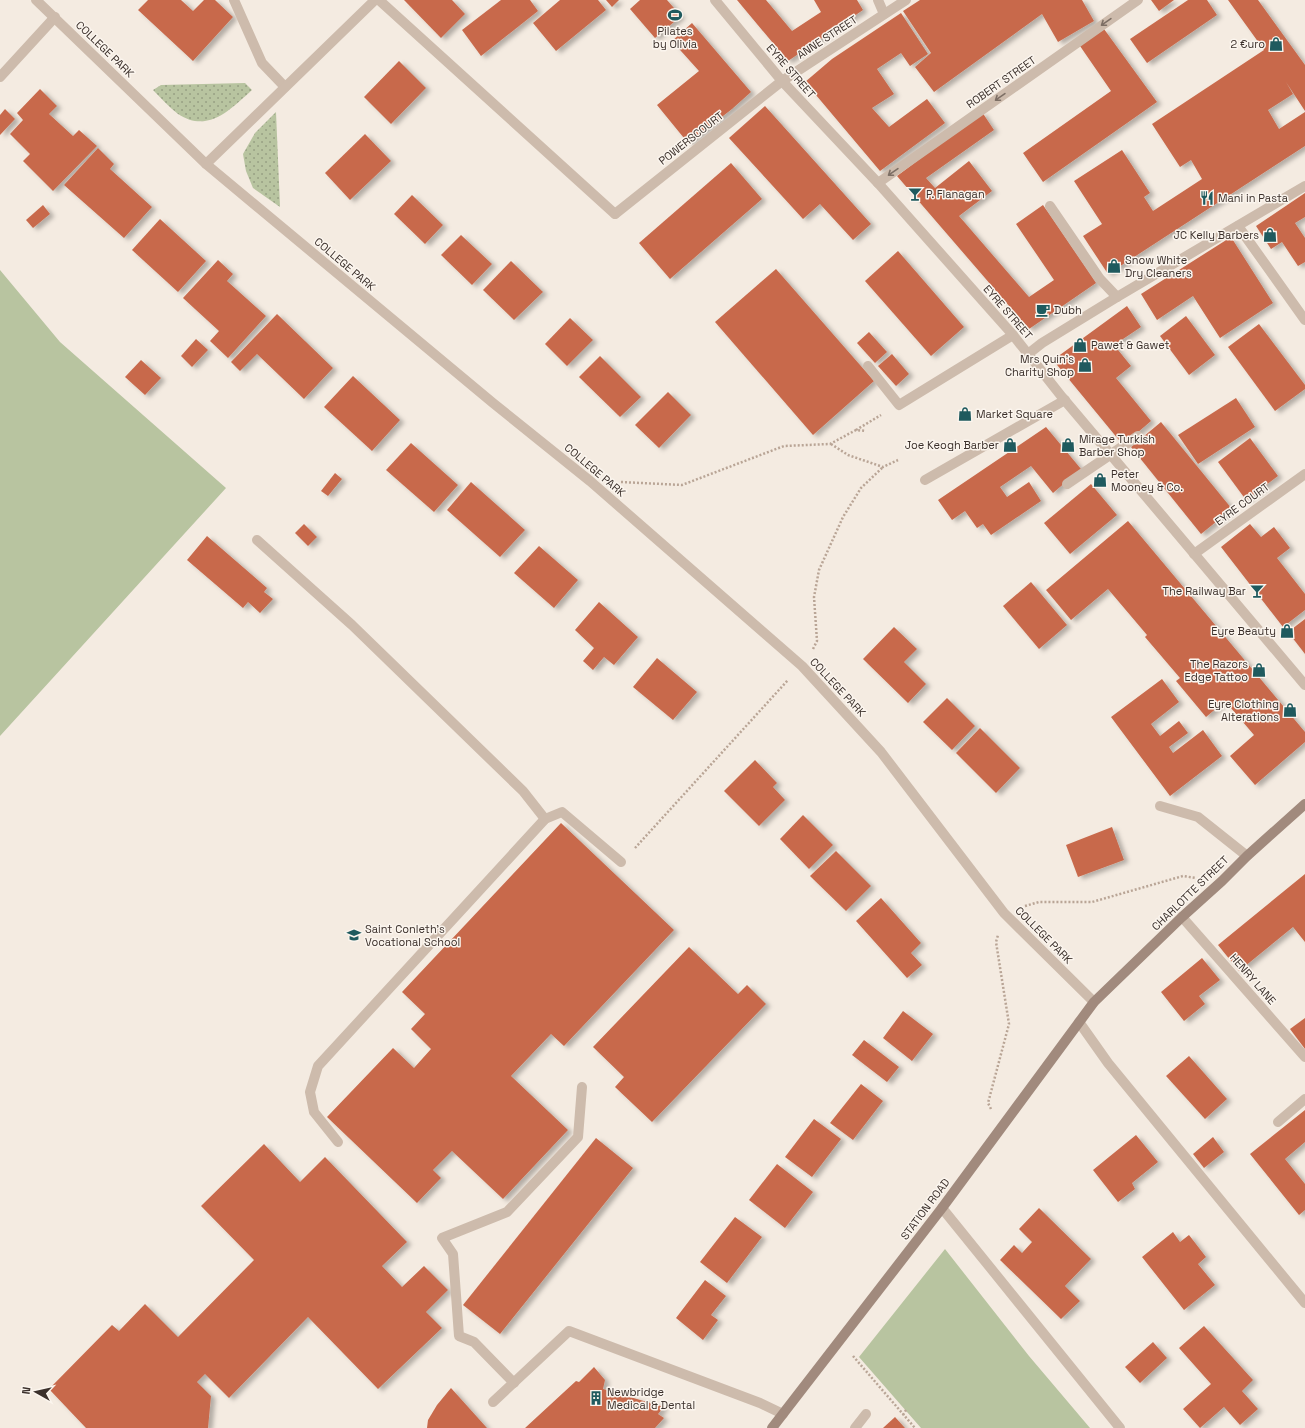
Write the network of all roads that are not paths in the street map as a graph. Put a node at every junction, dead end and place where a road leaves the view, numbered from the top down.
1 (36, 0) edge
2 (234, 0) edge
3 (375, 0) edge
4 (379, 0) edge
5 (715, 0) edge
6 (878, 0) edge
7 (906, 0) edge
8 (1138, 0) edge
9 (884, 14) junction
10 (55, 17) junction
11 (0, 77) edge
12 (782, 81) junction
13 (285, 87) junction
14 (206, 164) junction
15 (878, 183) junction
16 (1305, 186) edge
17 (1050, 206) dead end
18 (1238, 226) junction
19 (1117, 297) junction
20 (1305, 320) edge
21 (1013, 335) junction
22 (1028, 354) junction
23 (868, 366) dead end
24 (1065, 400) junction
25 (1138, 436) dead end
26 (1111, 455) junction
27 (1305, 474) edge
28 (925, 480) dead end
29 (1066, 484) dead end
30 (257, 540) dead end
31 (1194, 554) junction
32 (1305, 685) edge
33 (1305, 804) edge
34 (1160, 806) dead end
35 (545, 819) junction
36 (1247, 856) junction
37 (621, 862) road end
38 (1182, 918) junction
39 (1094, 1002) junction
40 (1079, 1022) junction
41 (1305, 1057) edge
42 (582, 1086) dead end
43 (1305, 1099) edge
44 (1278, 1122) dead end
45 (338, 1142) dead end
46 (942, 1208) junction
47 (1305, 1303) edge
48 (514, 1383) junction
49 (493, 1402) dead end
50 (783, 1414) junction
51 (866, 1414) dead end
52 (772, 1428) edge
53 (854, 1428) edge
54 (1120, 1428) edge

1 - 10 street, COLLEGE PARK
2 - 13 street
3 - 13 street
4 - 12 street, POWERSCOURT
5 - 12 street, EYRE STREET
6 - 9 street
7 - 9 street, ANNE STREET
8 -> 15 street, ROBERT STREET
9 - 12 street, ANNE STREET
10 - 11 street
10 - 14 street, COLLEGE PARK
12 - 15 street, EYRE STREET
13 - 14 street
14 - 39 street, COLLEGE PARK
15 - 21 street, EYRE STREET
16 - 18 street
17 - 19 street
18 - 19 street
18 - 20 street
19 - 22 street
21 - 22 street, EYRE STREET
21 - 23 street
22 - 24 street, EYRE STREET
24 - 26 street, EYRE STREET
24 - 28 street
25 - 26 street
26 - 29 street
26 - 31 street, EYRE STREET
27 - 31 street, EYRE COURT
30 - 35 street
31 - 32 street, EYRE STREET
33 - 36 main road, CHARLOTTE STREET
34 - 36 street
35 - 37 street
35 - 45 street
36 - 38 main road, CHARLOTTE STREET
38 - 39 main road, CHARLOTTE STREET
38 - 41 street, HENRY LANE
39 - 40 main road, STATION ROAD
40 - 46 main road, STATION ROAD
40 - 47 street
42 - 48 street
43 - 44 street
46 - 50 main road, STATION ROAD
46 - 54 street
48 - 49 street
48 - 50 street
50 - 52 main road, STATION ROAD
51 - 53 street

